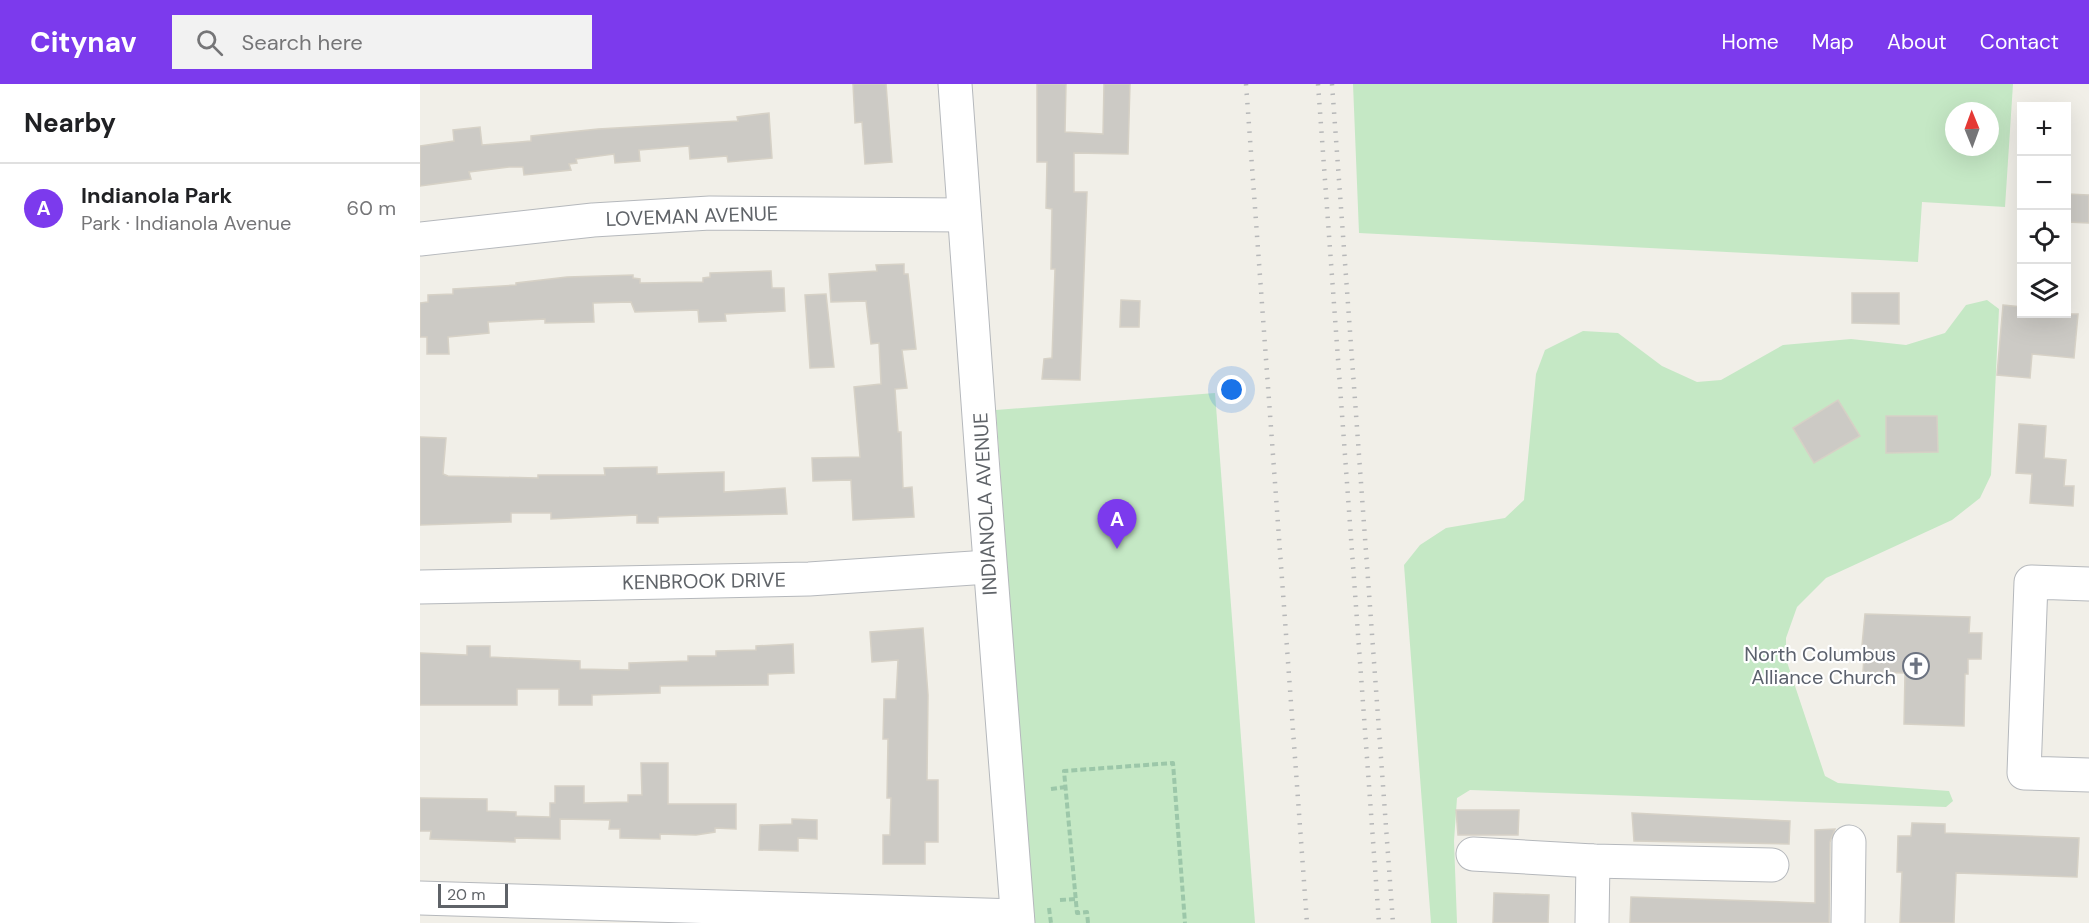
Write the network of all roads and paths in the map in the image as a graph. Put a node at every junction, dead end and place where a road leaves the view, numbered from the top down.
1 (955, 84) edge
2 (964, 215) junction
3 (420, 239) edge
4 (988, 567) junction
5 (2089, 584) edge
6 (420, 587) edge
7 (2089, 775) edge
8 (1066, 788) junction
9 (1051, 789) dead end
10 (1849, 842) dead end
11 (1473, 854) dead end
12 (1593, 861) junction
13 (1772, 864) dead end
14 (420, 898) edge
15 (1076, 899) junction
16 (1060, 900) dead end
17 (1049, 908) dead end
18 (1018, 920) edge
19 (1051, 923) edge
20 (1088, 923) edge
21 (1185, 923) edge
22 (1592, 923) edge
23 (1848, 923) edge

1 - 2 street, INDIANOLA AVENUE
2 - 3 street, LOVEMAN AVENUE
2 - 4 street, INDIANOLA AVENUE
4 - 6 street, KENBROOK DRIVE
4 - 18 street, INDIANOLA AVENUE
5 - 7 street
8 - 9 path
8 - 15 path
8 - 21 path
10 - 23 street
11 - 12 street
12 - 13 street
12 - 22 street
14 - 18 street
15 - 16 path
15 - 20 path
17 - 19 path

